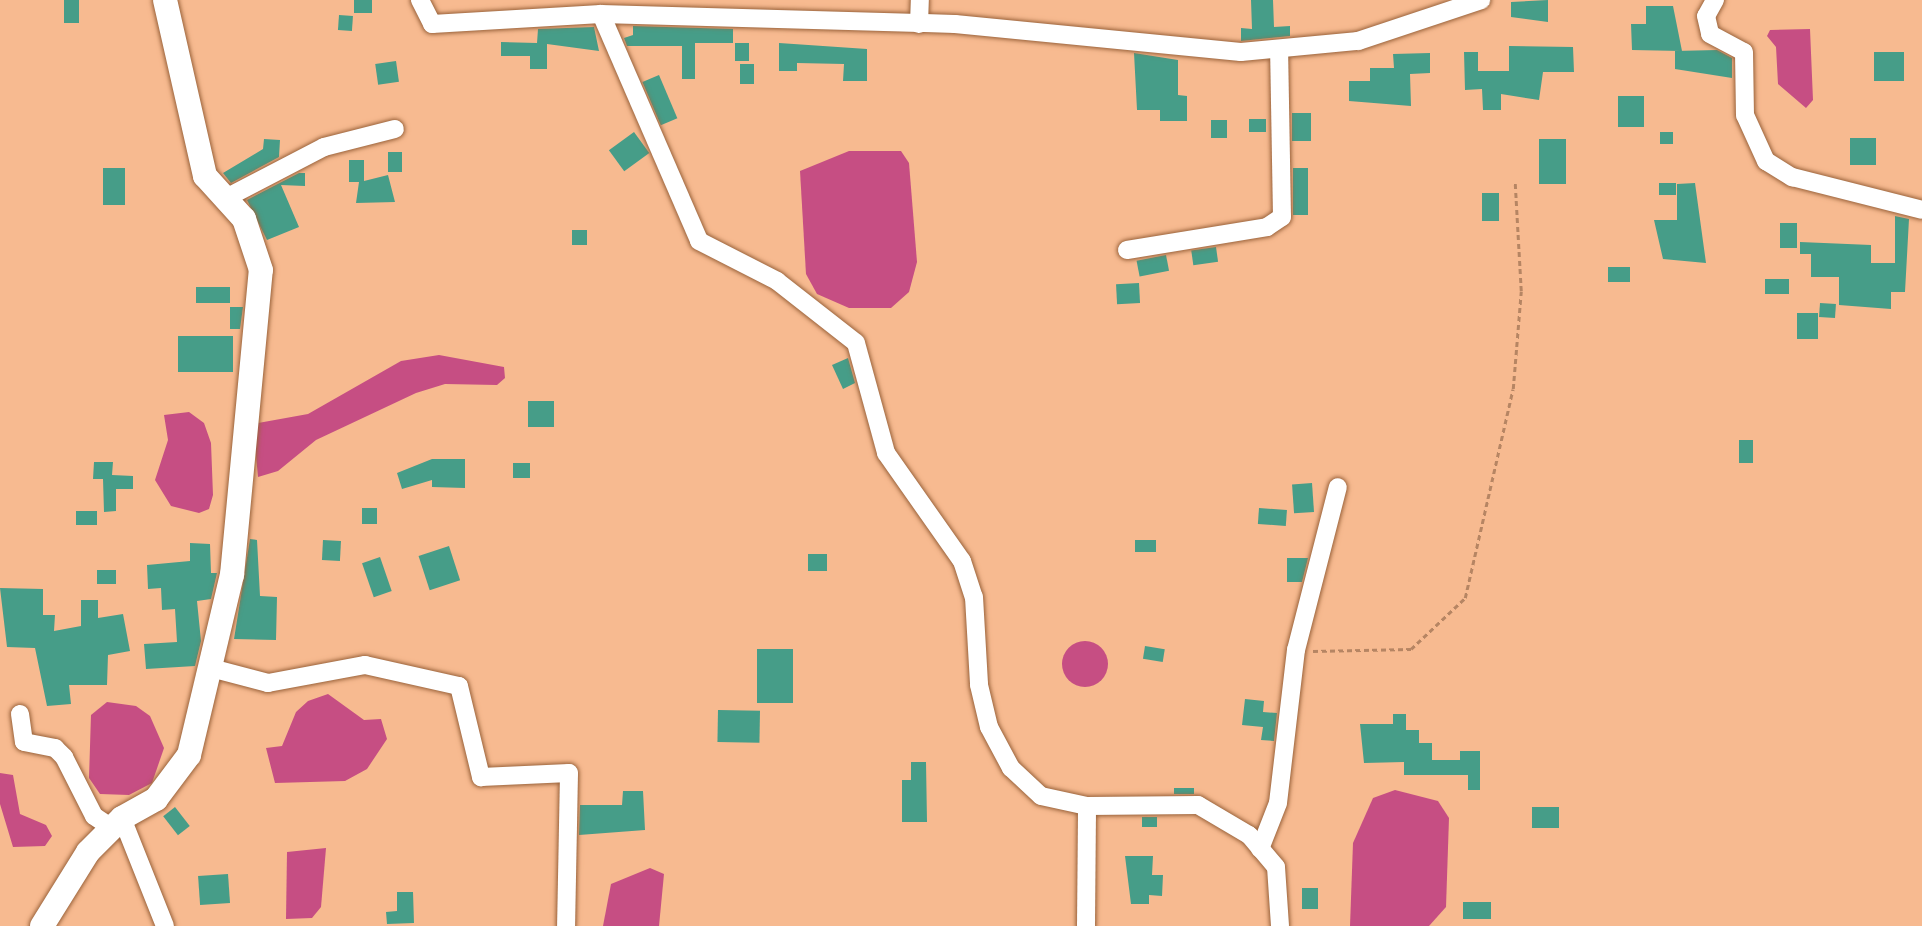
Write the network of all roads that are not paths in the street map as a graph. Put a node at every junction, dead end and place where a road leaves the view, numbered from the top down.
1 (166, 0) edge
2 (420, 0) edge
3 (920, 0) edge
4 (1481, 0) edge
5 (1715, 0) edge
6 (531, 9) edge
7 (601, 14) junction
8 (919, 24) junction
9 (1279, 49) junction
10 (395, 129) dead end
11 (226, 198) junction
12 (1922, 209) edge
13 (1127, 250) dead end
14 (1338, 487) dead end
15 (211, 668) junction
16 (20, 714) dead end
17 (1087, 806) junction
18 (117, 823) junction
19 (1261, 849) junction
20 (42, 926) edge
21 (166, 926) edge
22 (566, 926) edge
23 (1086, 926) edge
24 (1280, 926) edge

1 - 11 main road
2 - 6 street
3 - 8 street
4 - 9 street
5 - 12 street
6 - 7 street
7 - 8 street
7 - 17 street
8 - 9 street
9 - 13 street
10 - 11 street
11 - 15 main road
14 - 19 street
15 - 18 main road
15 - 22 street
16 - 18 street
17 - 19 street
17 - 23 street
18 - 20 main road
18 - 21 street
19 - 24 street

